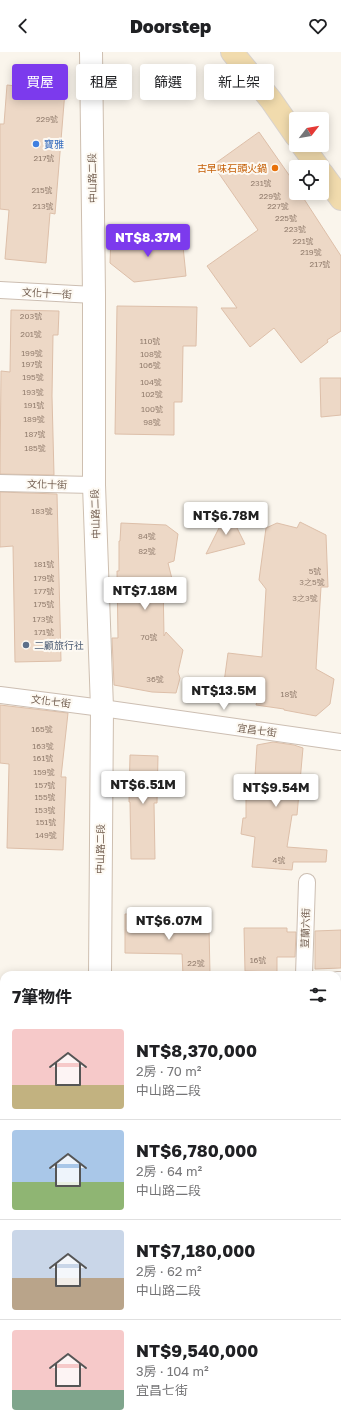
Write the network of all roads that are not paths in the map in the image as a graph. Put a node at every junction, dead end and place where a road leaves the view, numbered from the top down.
1 (91, 52) edge
2 (232, 52) edge
3 (289, 126) edge
4 (329, 183) edge
5 (341, 199) edge
6 (0, 290) edge
7 (94, 295) junction
8 (0, 483) edge
9 (94, 485) junction
10 (0, 694) edge
11 (102, 708) junction
12 (341, 742) edge
13 (307, 882) dead end
14 (100, 971) edge
15 (304, 971) edge

1 - 7 street, 中山路二段
2 - 3 main road
4 - 5 main road
6 - 7 street, 文化十一街
7 - 9 street, 中山路二段
8 - 9 street, 文化十街
9 - 11 street, 中山路二段
10 - 11 street, 文化七街
11 - 12 street, 宜昌七街
11 - 14 street, 中山路二段
13 - 15 street, 荳蘭六街

